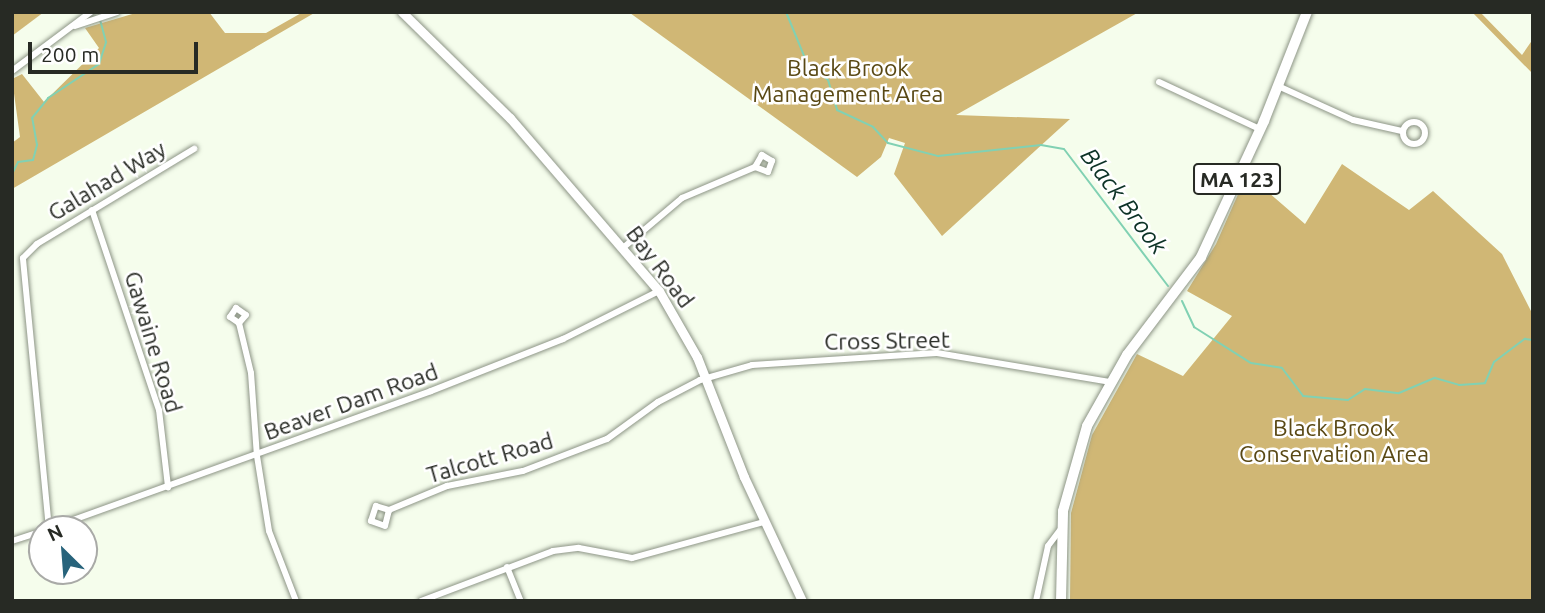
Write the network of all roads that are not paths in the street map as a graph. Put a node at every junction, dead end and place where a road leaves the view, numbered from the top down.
1 (117, 12) edge
2 (402, 12) edge
3 (1307, 12) edge
4 (89, 13) edge
5 (75, 26) junction
6 (12, 71) edge
7 (1159, 82) dead end
8 (1278, 86) junction
9 (1260, 129) junction
10 (1402, 131) dead end
11 (194, 149) dead end
12 (755, 167) dead end
13 (92, 210) junction
14 (624, 247) junction
15 (659, 291) junction
16 (239, 323) dead end
17 (707, 378) junction
18 (1110, 382) junction
19 (257, 456) junction
20 (168, 487) junction
21 (389, 510) dead end
22 (48, 515) edge
23 (89, 515) edge
24 (764, 522) junction
25 (1061, 529) junction
26 (507, 567) junction
27 (296, 601) edge
28 (421, 601) edge
29 (521, 601) edge
30 (802, 601) edge
31 (1036, 601) edge
32 (1062, 601) edge

1 - 5 street
2 - 14 main road, Bay Road
3 - 8 highway, MA 123
4 - 5 street
5 - 6 street
7 - 9 street
8 - 9 highway, MA 123
8 - 10 street
9 - 18 highway, MA 123
11 - 13 street, Galahad Way
12 - 14 street
13 - 20 street, Gawaine Road
13 - 22 street, Galahad Way
14 - 15 main road, Bay Road
15 - 17 main road, Bay Road
15 - 19 street, Beaver Dam Road
16 - 19 street
17 - 18 street, Cross Street
17 - 21 street, Talcott Road
17 - 24 main road, Bay Road
18 - 25 highway, MA 123
19 - 20 street, Beaver Dam Road
19 - 27 street
20 - 23 street, Beaver Dam Road
24 - 26 street
24 - 30 main road, Bay Road
25 - 31 street
25 - 32 highway, MA 123
26 - 28 street
26 - 29 street

